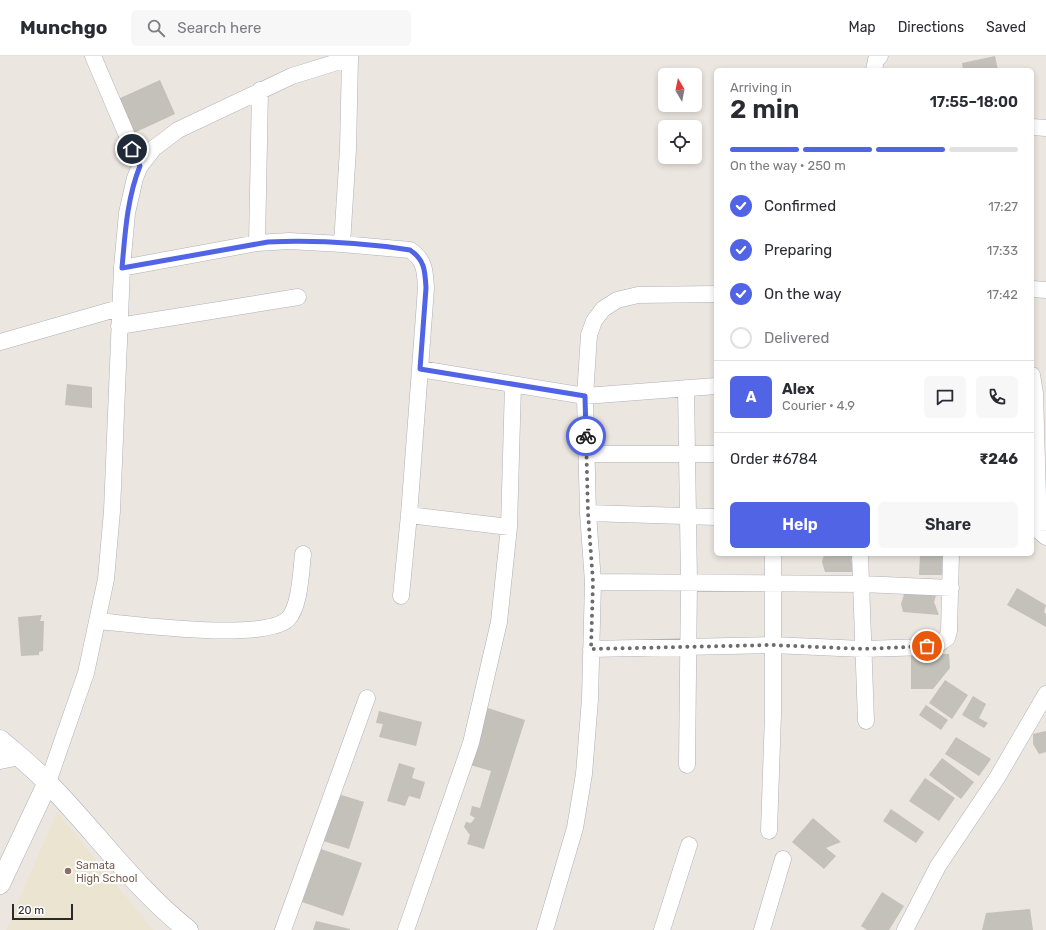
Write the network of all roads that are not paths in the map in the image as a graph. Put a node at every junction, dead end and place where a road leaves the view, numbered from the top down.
1 (93, 56) edge
2 (353, 56) edge
3 (880, 56) edge
4 (874, 68) edge
5 (260, 90) junction
6 (1034, 127) edge
7 (1046, 128) edge
8 (140, 166) junction
9 (257, 243) junction
10 (342, 244) junction
11 (122, 268) junction
12 (1034, 289) edge
13 (1046, 290) edge
14 (714, 294) edge
15 (298, 297) dead end
16 (119, 308) junction
17 (119, 326) junction
18 (0, 342) edge
19 (420, 369) junction
20 (513, 385) junction
21 (714, 386) edge
22 (686, 388) junction
23 (1034, 393) edge
24 (585, 396) junction
25 (1034, 452) edge
26 (587, 454) junction
27 (687, 454) junction
28 (714, 454) edge
29 (588, 513) junction
30 (409, 515) junction
31 (687, 517) junction
32 (714, 517) edge
33 (509, 527) junction
34 (1039, 532) edge
35 (303, 554) dead end
36 (773, 556) edge
37 (860, 556) edge
38 (951, 556) edge
39 (593, 582) junction
40 (689, 582) junction
41 (772, 583) junction
42 (862, 584) junction
43 (950, 588) junction
44 (401, 596) dead end
45 (97, 621) junction
46 (772, 645) junction
47 (689, 646) junction
48 (591, 649) junction
49 (864, 649) junction
50 (1046, 694) edge
51 (367, 698) dead end
52 (866, 721) dead end
53 (0, 740) edge
54 (20, 757) junction
55 (0, 761) edge
56 (688, 765) dead end
57 (48, 782) junction
58 (770, 831) dead end
59 (689, 845) dead end
60 (783, 859) dead end
61 (0, 884) edge
62 (188, 930) edge
63 (283, 930) edge
64 (406, 930) edge
65 (545, 930) edge
66 (662, 930) edge
67 (762, 930) edge
68 (906, 930) edge

1 - 8 street
2 - 5 street
2 - 10 street
3 - 4 street
5 - 8 street
5 - 9 street
6 - 7 street
8 - 11 street
9 - 10 street
9 - 11 street
10 - 19 street
11 - 16 street
12 - 13 street
14 - 24 street
15 - 17 street
16 - 17 street
16 - 18 street
17 - 45 street
19 - 20 street
19 - 30 street
20 - 24 street
20 - 33 street
21 - 22 street
22 - 24 street
22 - 27 street
23 - 25 street
24 - 26 street
25 - 34 street
26 - 27 street
26 - 29 street
27 - 28 street
27 - 31 street
29 - 31 street
29 - 39 street
30 - 33 street
30 - 44 street
31 - 32 street
31 - 40 street
33 - 64 street
35 - 45 street
36 - 41 street
37 - 42 street
38 - 43 street
39 - 40 street
39 - 48 street
40 - 41 street
40 - 47 street
41 - 42 street
41 - 46 street
42 - 43 street
42 - 49 street
43 - 49 street
45 - 57 street
46 - 47 street
46 - 49 street
46 - 58 street
47 - 48 street
47 - 56 street
48 - 65 street
49 - 52 street
50 - 68 street
51 - 63 street
53 - 54 street
54 - 55 street
54 - 57 street
57 - 61 street
57 - 62 street
59 - 66 street
60 - 67 street

